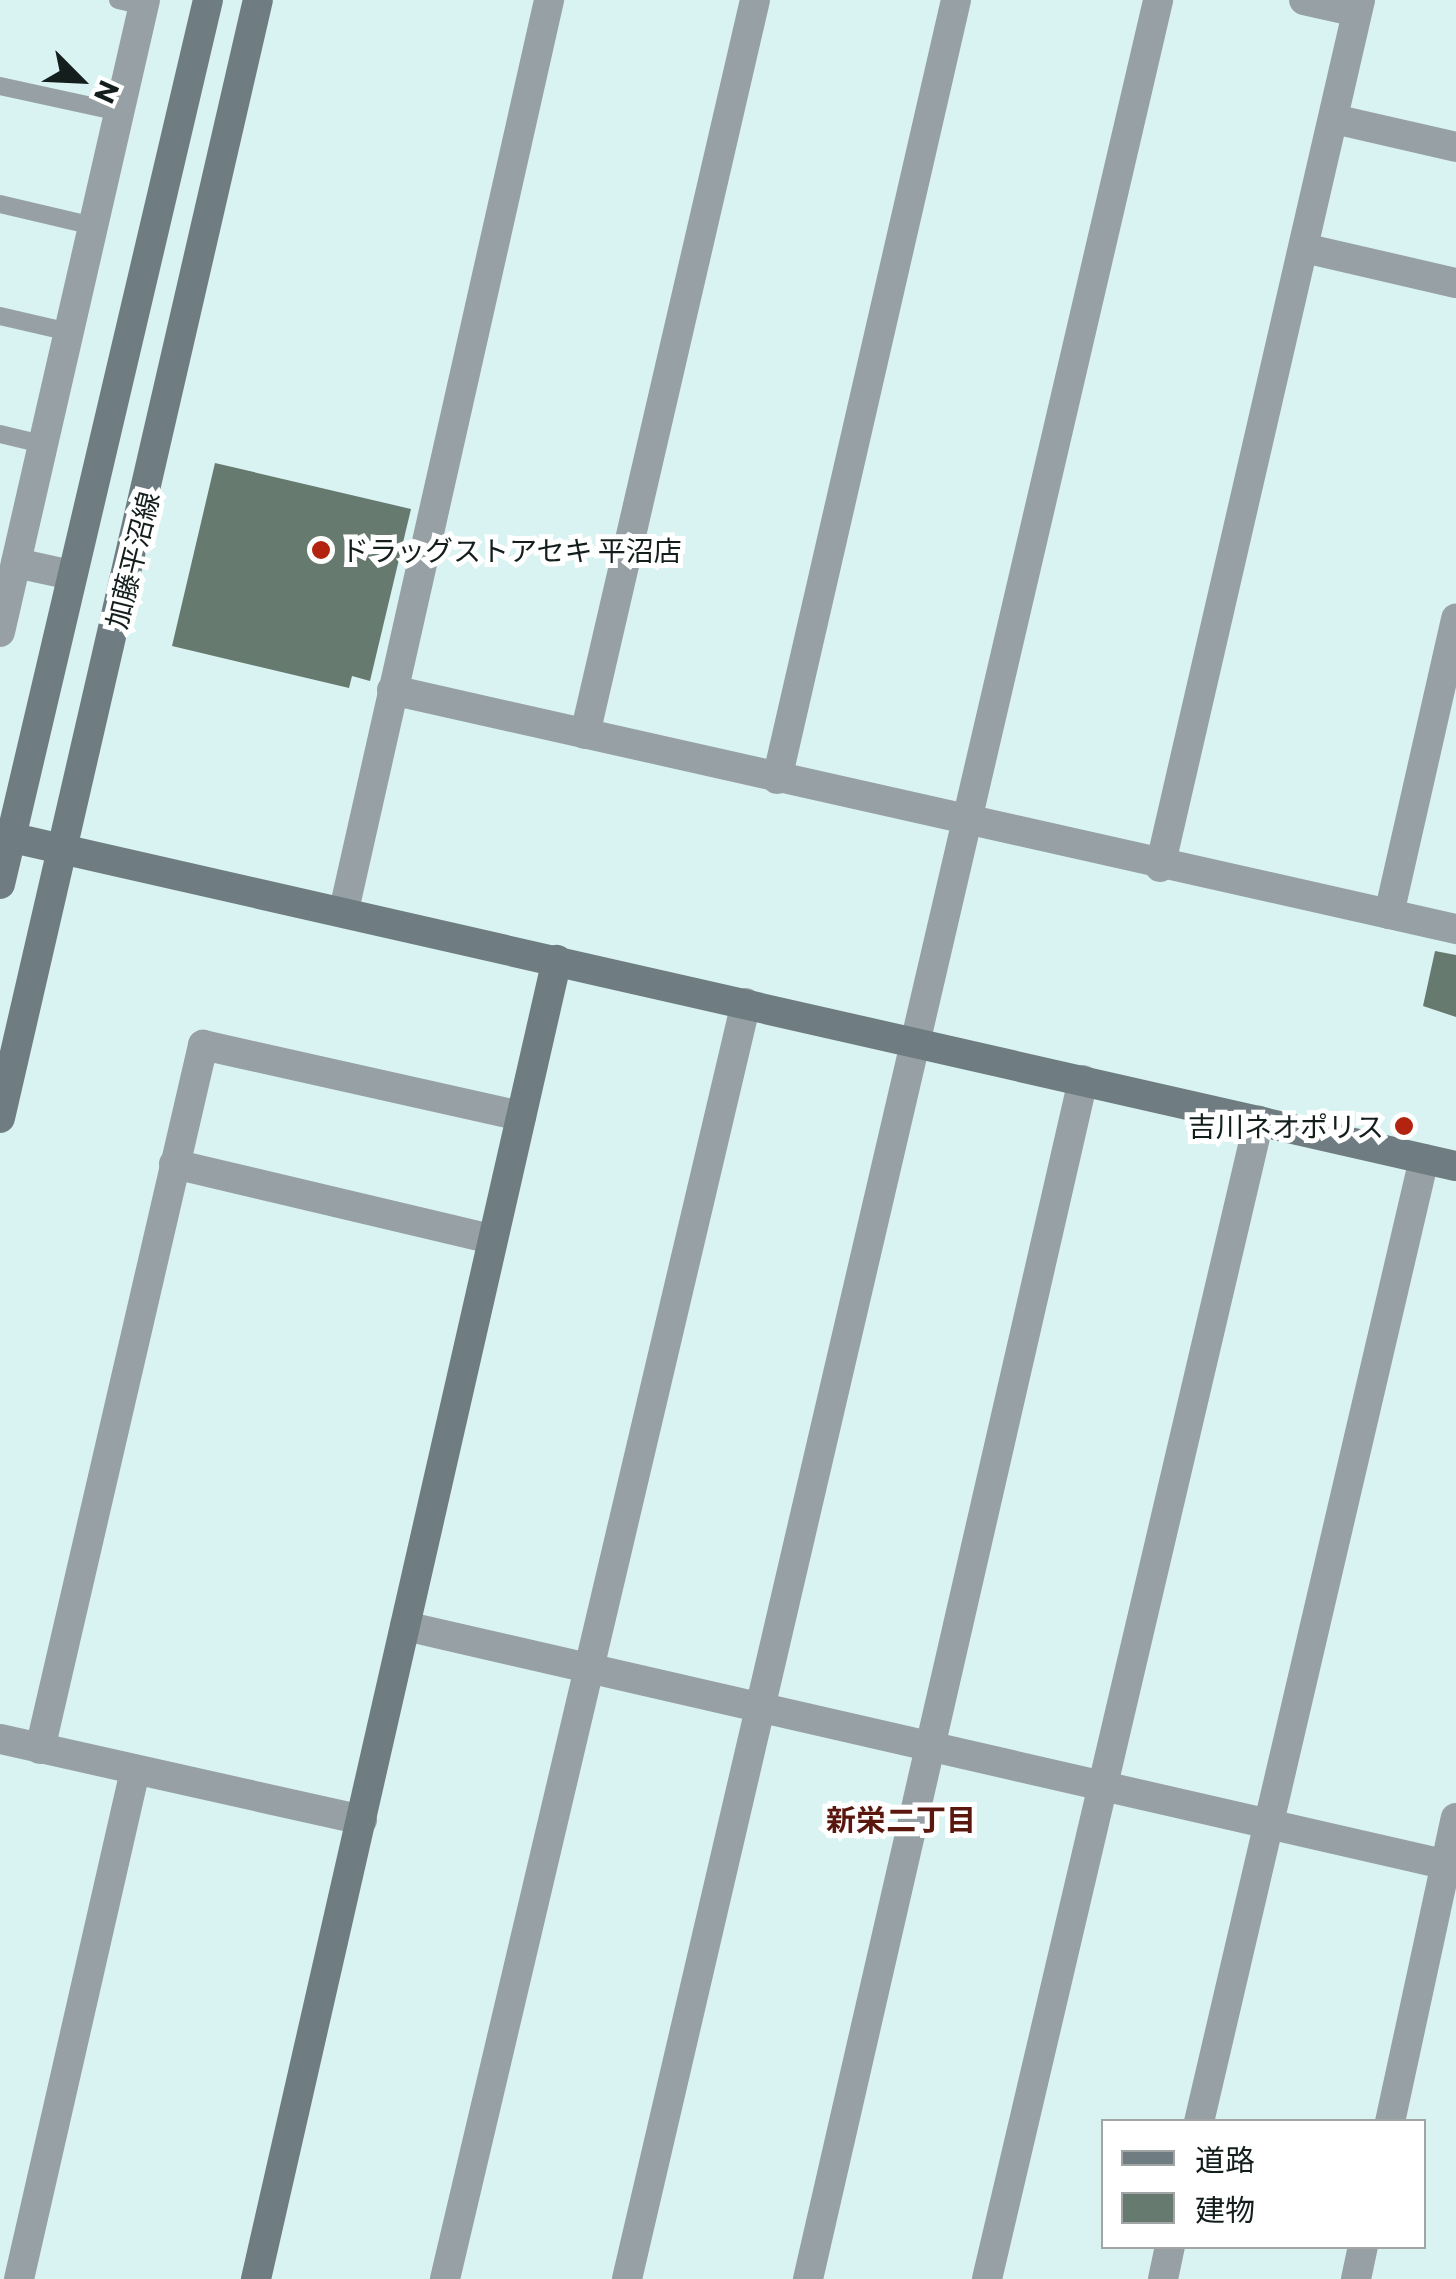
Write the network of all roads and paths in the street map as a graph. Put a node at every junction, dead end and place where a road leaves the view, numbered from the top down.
1 (208, 0) edge
2 (258, 0) edge
3 (549, 0) edge
4 (755, 0) edge
5 (956, 0) edge
6 (1158, 0) edge
7 (1304, 0) edge
8 (136, 2) edge
9 (1359, 6) edge
10 (0, 86) edge
11 (120, 112) junction
12 (1334, 119) junction
13 (1456, 148) edge
14 (0, 204) edge
15 (93, 226) junction
16 (1304, 248) junction
17 (1456, 283) edge
18 (0, 316) edge
19 (69, 332) junction
20 (0, 434) edge
21 (42, 444) junction
22 (16, 563) junction
23 (72, 576) junction
24 (1456, 618) edge
25 (0, 632) edge
26 (392, 690) junction
27 (585, 734) junction
28 (777, 779) junction
29 (968, 821) junction
30 (5, 836) edge
31 (62, 849) junction
32 (1160, 867) junction
33 (0, 884) edge
34 (344, 910) junction
35 (1389, 914) junction
36 (1456, 929) edge
37 (557, 960) junction
38 (746, 1003) junction
39 (915, 1042) junction
40 (1083, 1080) junction
41 (522, 1116) junction
42 (0, 1118) edge
43 (1259, 1120) junction
44 (1424, 1159) junction
45 (174, 1164) junction
46 (1456, 1166) edge
47 (492, 1239) junction
48 (406, 1626) junction
49 (587, 1669) junction
50 (758, 1709) junction
51 (0, 1739) edge
52 (40, 1748) junction
53 (929, 1750) junction
54 (135, 1771) junction
55 (1100, 1790) junction
56 (1456, 1818) edge
57 (362, 1820) junction
58 (1267, 1830) junction
59 (1451, 1866) edge
60 (1201, 2119) edge
61 (1391, 2119) edge
62 (1169, 2249) edge
63 (1362, 2249) edge
64 (19, 2279) edge
65 (257, 2279) edge
66 (446, 2279) edge
67 (627, 2279) edge
68 (808, 2279) edge
69 (987, 2279) edge
70 (1163, 2279) edge
71 (1356, 2279) edge

1 - 23 street, 加藤平沼線
2 - 31 street, 加藤平沼線
3 - 26 street
4 - 27 street
5 - 28 street
6 - 29 street
7 - 9 street
8 - 11 street
9 - 12 street
10 - 11 lane
11 - 15 street
12 - 13 street
12 - 16 street
14 - 15 lane
15 - 19 street
16 - 17 street
16 - 32 street
18 - 19 lane
19 - 21 street
20 - 21 lane
21 - 22 street
22 - 23 street
22 - 25 street
23 - 30 street, 加藤平沼線
24 - 35 street
26 - 27 street
26 - 34 street
27 - 28 street
28 - 29 street
29 - 32 street
29 - 39 street
30 - 31 street
30 - 33 street, 加藤平沼線
31 - 34 street
31 - 42 street, 加藤平沼線
32 - 35 street
34 - 37 street
35 - 36 street
37 - 38 street
37 - 41 street
38 - 39 street
38 - 49 street
39 - 40 street
39 - 50 street
40 - 43 street
40 - 53 street
41 - 45 street
41 - 47 street
43 - 44 street
43 - 55 street
44 - 46 street
44 - 58 street
45 - 47 street
45 - 52 street
47 - 48 street
48 - 49 street
48 - 57 street
49 - 50 street
49 - 66 street
50 - 53 street
50 - 67 street
51 - 52 street
52 - 54 street
53 - 55 street
53 - 68 street
54 - 57 street
54 - 64 street
55 - 58 street
55 - 69 street
56 - 59 street
57 - 65 street
58 - 59 street
58 - 60 street
59 - 61 street
62 - 70 street
63 - 71 street

